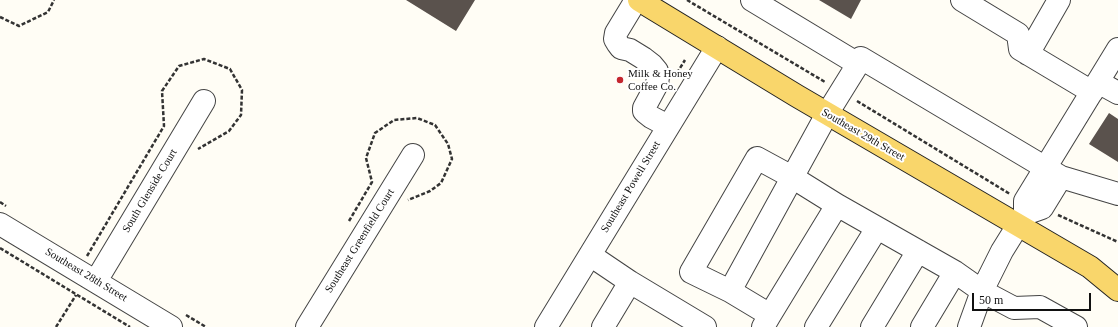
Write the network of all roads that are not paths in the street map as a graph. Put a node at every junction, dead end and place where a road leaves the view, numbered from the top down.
1 (636, 0) edge
2 (639, 0) edge
3 (752, 0) edge
4 (962, 0) edge
5 (1059, 0) edge
6 (717, 47) junction
7 (1118, 49) edge
8 (1028, 54) junction
9 (861, 58) dead end
10 (1095, 87) junction
11 (1118, 93) edge
12 (204, 101) dead end
13 (828, 114) junction
14 (668, 126) junction
15 (413, 154) dead end
16 (1053, 172) junction
17 (792, 178) junction
18 (1118, 194) edge
19 (837, 205) junction
20 (1027, 212) junction
21 (0, 224) edge
22 (877, 228) junction
23 (918, 251) junction
24 (590, 255) junction
25 (1090, 267) junction
26 (955, 272) junction
27 (1118, 273) edge
28 (96, 281) junction
29 (630, 282) junction
30 (1118, 290) edge
31 (730, 291) junction
32 (982, 291) junction
33 (767, 321) edge
34 (171, 327) edge
35 (307, 327) edge
36 (546, 327) edge
37 (604, 327) edge
38 (705, 327) edge
39 (816, 327) edge
40 (872, 327) edge
41 (922, 327) edge
42 (969, 327) edge
43 (1076, 327) edge

1 - 14 street
2 - 6 main road, Southeast 29th Street
3 - 13 street
4 - 8 street
5 - 8 street
6 - 13 main road, Southeast 29th Street
6 - 14 street, Southeast Powell Street
7 - 10 street
8 - 10 street
9 - 16 street
10 - 11 street
10 - 16 street
12 - 28 street, South Glenside Court
13 - 17 street
13 - 20 main road, Southeast 29th Street
14 - 24 street, Southeast Powell Street
15 - 35 street, Southeast Greenfield Court
16 - 18 street
16 - 20 street
17 - 19 street
17 - 31 street
17 - 31 street
19 - 22 street
19 - 33 street
20 - 25 main road, Southeast 29th Street
20 - 32 street
21 - 28 street, Southeast 28th Street
22 - 23 street
22 - 39 street
23 - 26 street
23 - 40 street
24 - 29 street
24 - 36 street, Southeast Powell Street
25 - 27 main road, Southeast 29th Street
25 - 30 main road, Southeast 29th Street
26 - 32 street
26 - 41 street
28 - 34 street, Southeast 28th Street
29 - 37 street
29 - 38 street
31 - 33 street
32 - 42 street
32 - 43 street

